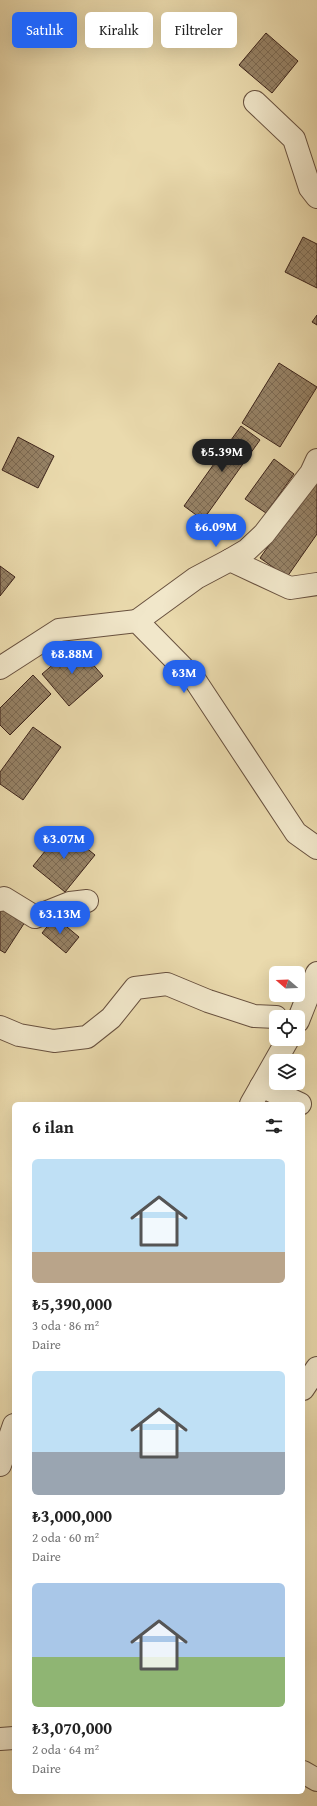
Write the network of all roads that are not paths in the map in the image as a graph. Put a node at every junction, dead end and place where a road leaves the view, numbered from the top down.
1 (255, 102) dead end
2 (317, 197) edge
3 (317, 460) edge
4 (230, 560) junction
5 (317, 584) edge
6 (138, 621) junction
7 (0, 668) edge
8 (317, 848) edge
9 (0, 900) edge
10 (87, 901) dead end
11 (317, 974) edge
12 (302, 1010) edge
13 (269, 1017) edge
14 (0, 1028) edge
15 (284, 1046) edge
16 (256, 1095) edge
17 (290, 1102) edge
18 (305, 1107) edge
19 (317, 1112) edge
20 (317, 1368) edge
21 (305, 1386) edge
22 (12, 1431) edge
23 (0, 1465) edge
24 (0, 1738) edge
25 (12, 1738) edge
26 (305, 1773) edge
27 (317, 1780) edge

1 - 2 street
3 - 4 street
4 - 5 street
4 - 6 street
6 - 7 street
6 - 8 street
9 - 10 street
11 - 12 street
13 - 14 street
15 - 16 street
16 - 17 street
18 - 19 street
20 - 21 street
22 - 23 street
24 - 25 street
26 - 27 street

